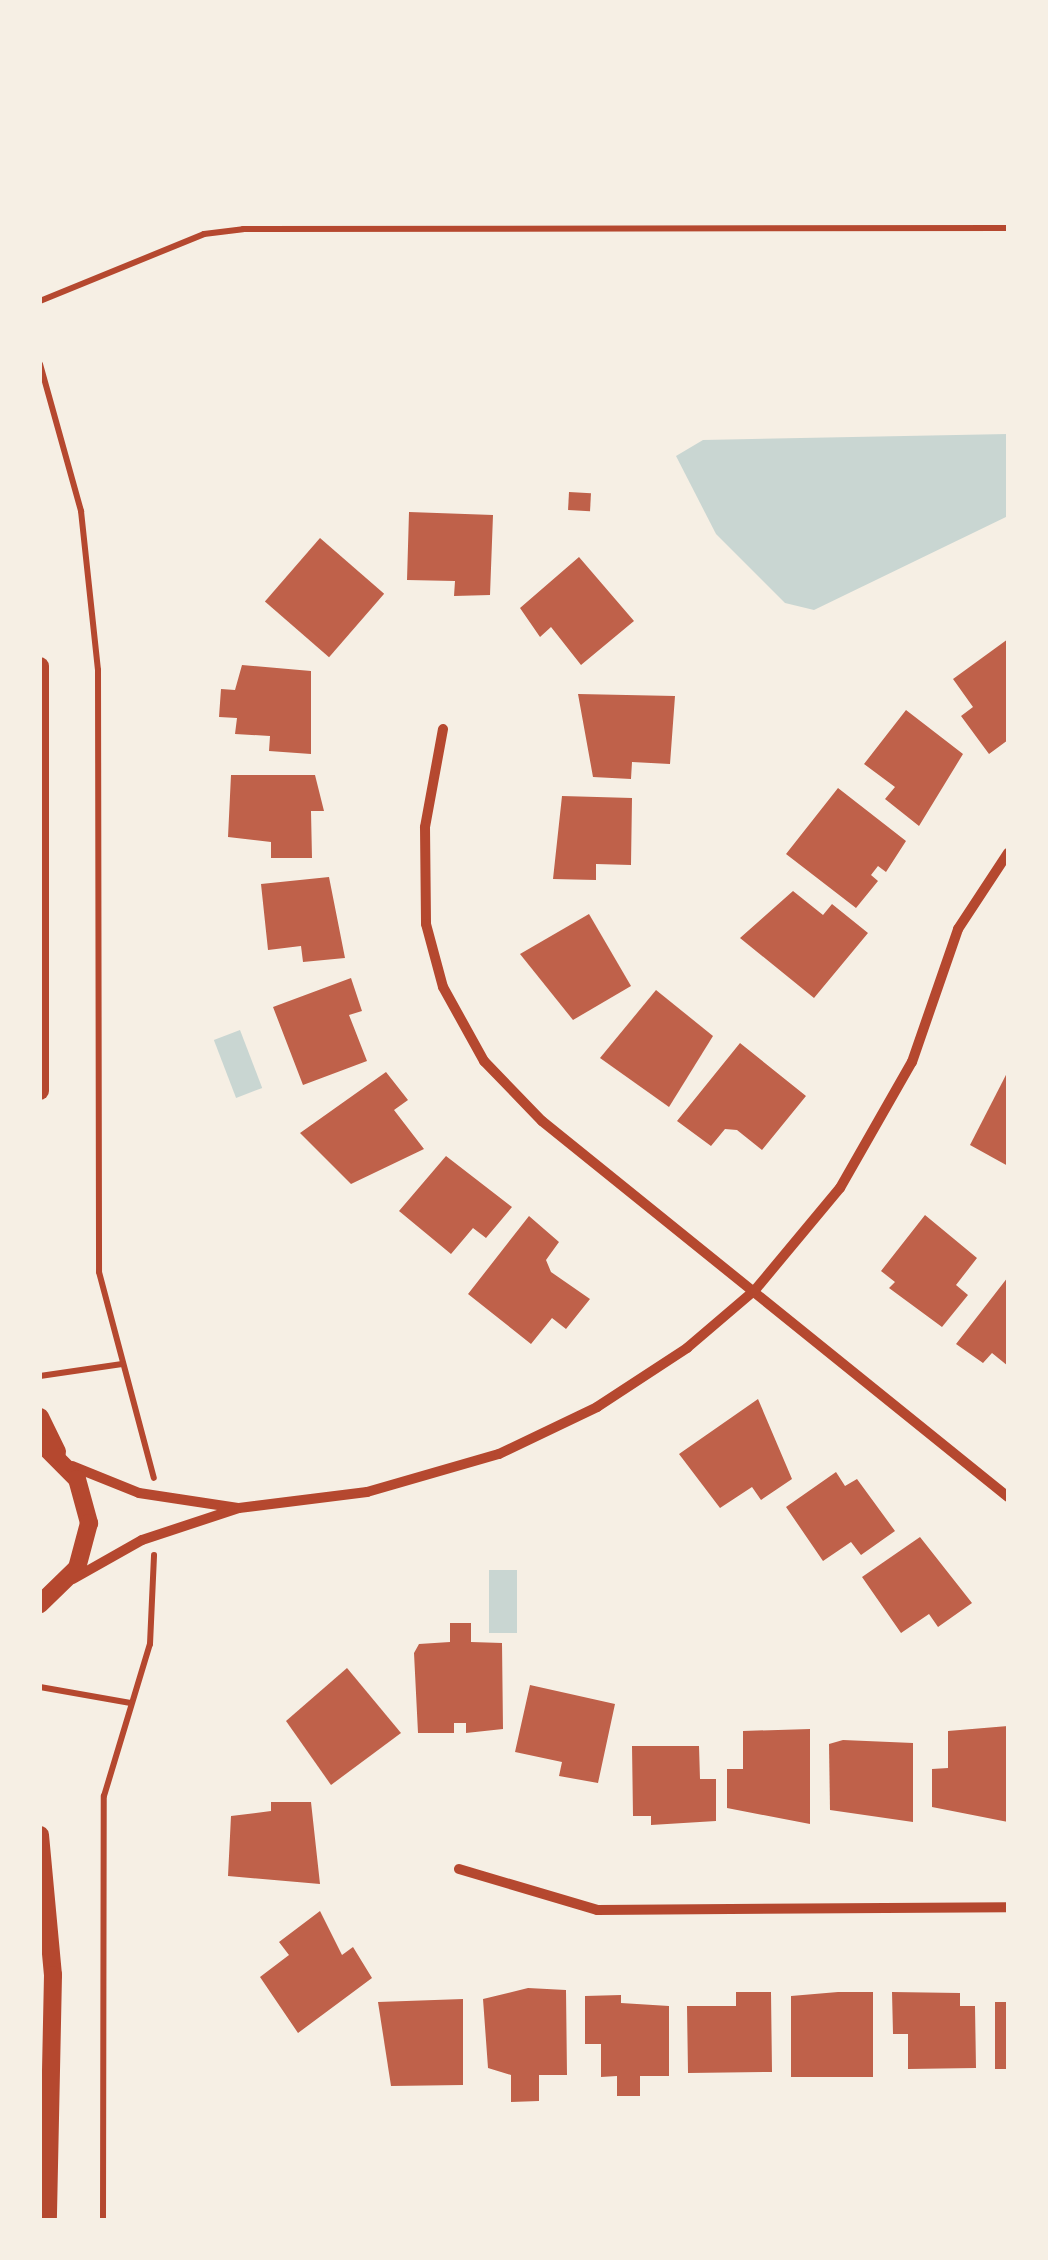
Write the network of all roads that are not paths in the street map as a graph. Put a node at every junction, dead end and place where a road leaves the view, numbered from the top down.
1 (40, 666) edge
2 (443, 729) dead end
3 (1008, 853) edge
4 (40, 1091) edge
5 (755, 1290) junction
6 (40, 1417) edge
7 (40, 1442) edge
8 (63, 1460) junction
9 (1008, 1497) edge
10 (239, 1508) junction
11 (59, 1590) junction
12 (40, 1604) edge
13 (40, 1618) edge
14 (40, 1835) edge
15 (458, 1869) dead end
16 (1008, 1908) edge
17 (48, 2220) edge

1 - 4 street
2 - 5 street
3 - 5 street
5 - 9 street
5 - 10 street
6 - 8 street
7 - 8 street
8 - 10 street
8 - 11 street
10 - 11 street
11 - 12 street
11 - 13 street
14 - 17 street
15 - 16 street

